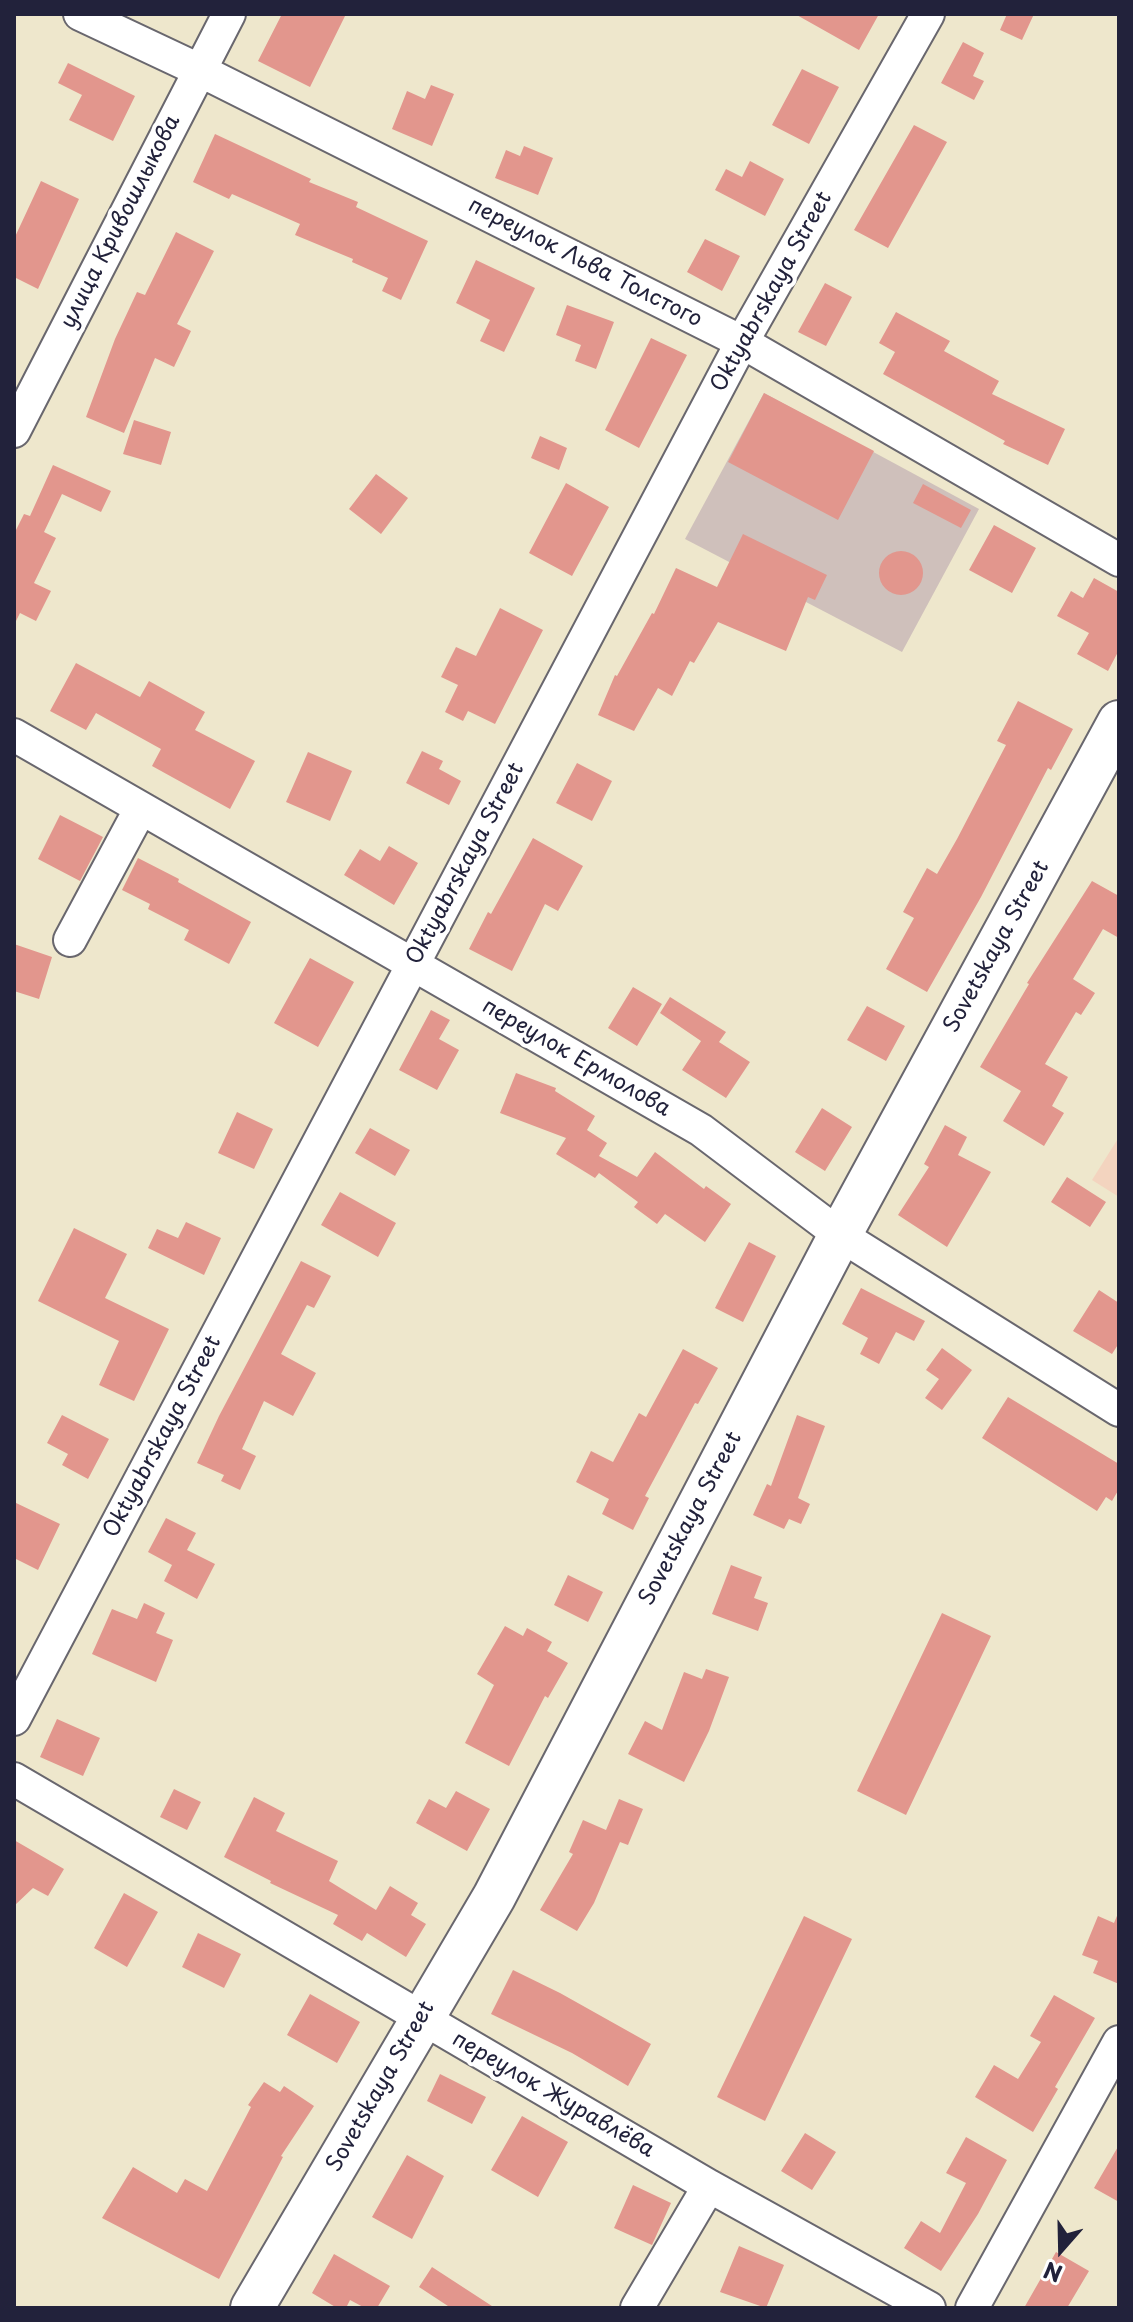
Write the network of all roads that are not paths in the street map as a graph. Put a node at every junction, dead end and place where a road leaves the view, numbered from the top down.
1 (80, 14) edge
2 (229, 14) edge
3 (928, 14) edge
4 (199, 70) junction
5 (742, 342) junction
6 (14, 431) edge
7 (1119, 560) edge
8 (1119, 722) edge
9 (14, 735) edge
10 (141, 808) junction
11 (70, 940) dead end
12 (413, 965) junction
13 (840, 1235) junction
14 (1119, 1410) edge
15 (14, 1719) edge
16 (14, 1779) edge
17 (422, 2018) junction
18 (1119, 2042) edge
19 (709, 2186) junction
20 (252, 2308) edge
21 (637, 2308) edge
22 (929, 2308) edge
23 (972, 2308) edge

1 - 4 street, переулок Льва Толстого
2 - 4 street, улица Кривошлыкова
3 - 5 street, Oktyabrskaya Street
4 - 5 street, переулок Льва Толстого
4 - 6 street, улица Кривошлыкова
5 - 7 street, переулок Льва Толстого
5 - 12 street, Oktyabrskaya Street
8 - 13 main road, Sovetskaya Street
9 - 10 street, переулок Ермолова
10 - 11 street
10 - 12 street, переулок Ермолова
12 - 13 street, переулок Ермолова
12 - 15 street, Oktyabrskaya Street
13 - 14 street, переулок Ермолова
13 - 17 main road, Sovetskaya Street
16 - 17 street, переулок Журавлёва
17 - 19 street, переулок Журавлёва
17 - 20 main road, Sovetskaya Street
18 - 23 street
19 - 21 street
19 - 22 street, переулок Журавлёва

